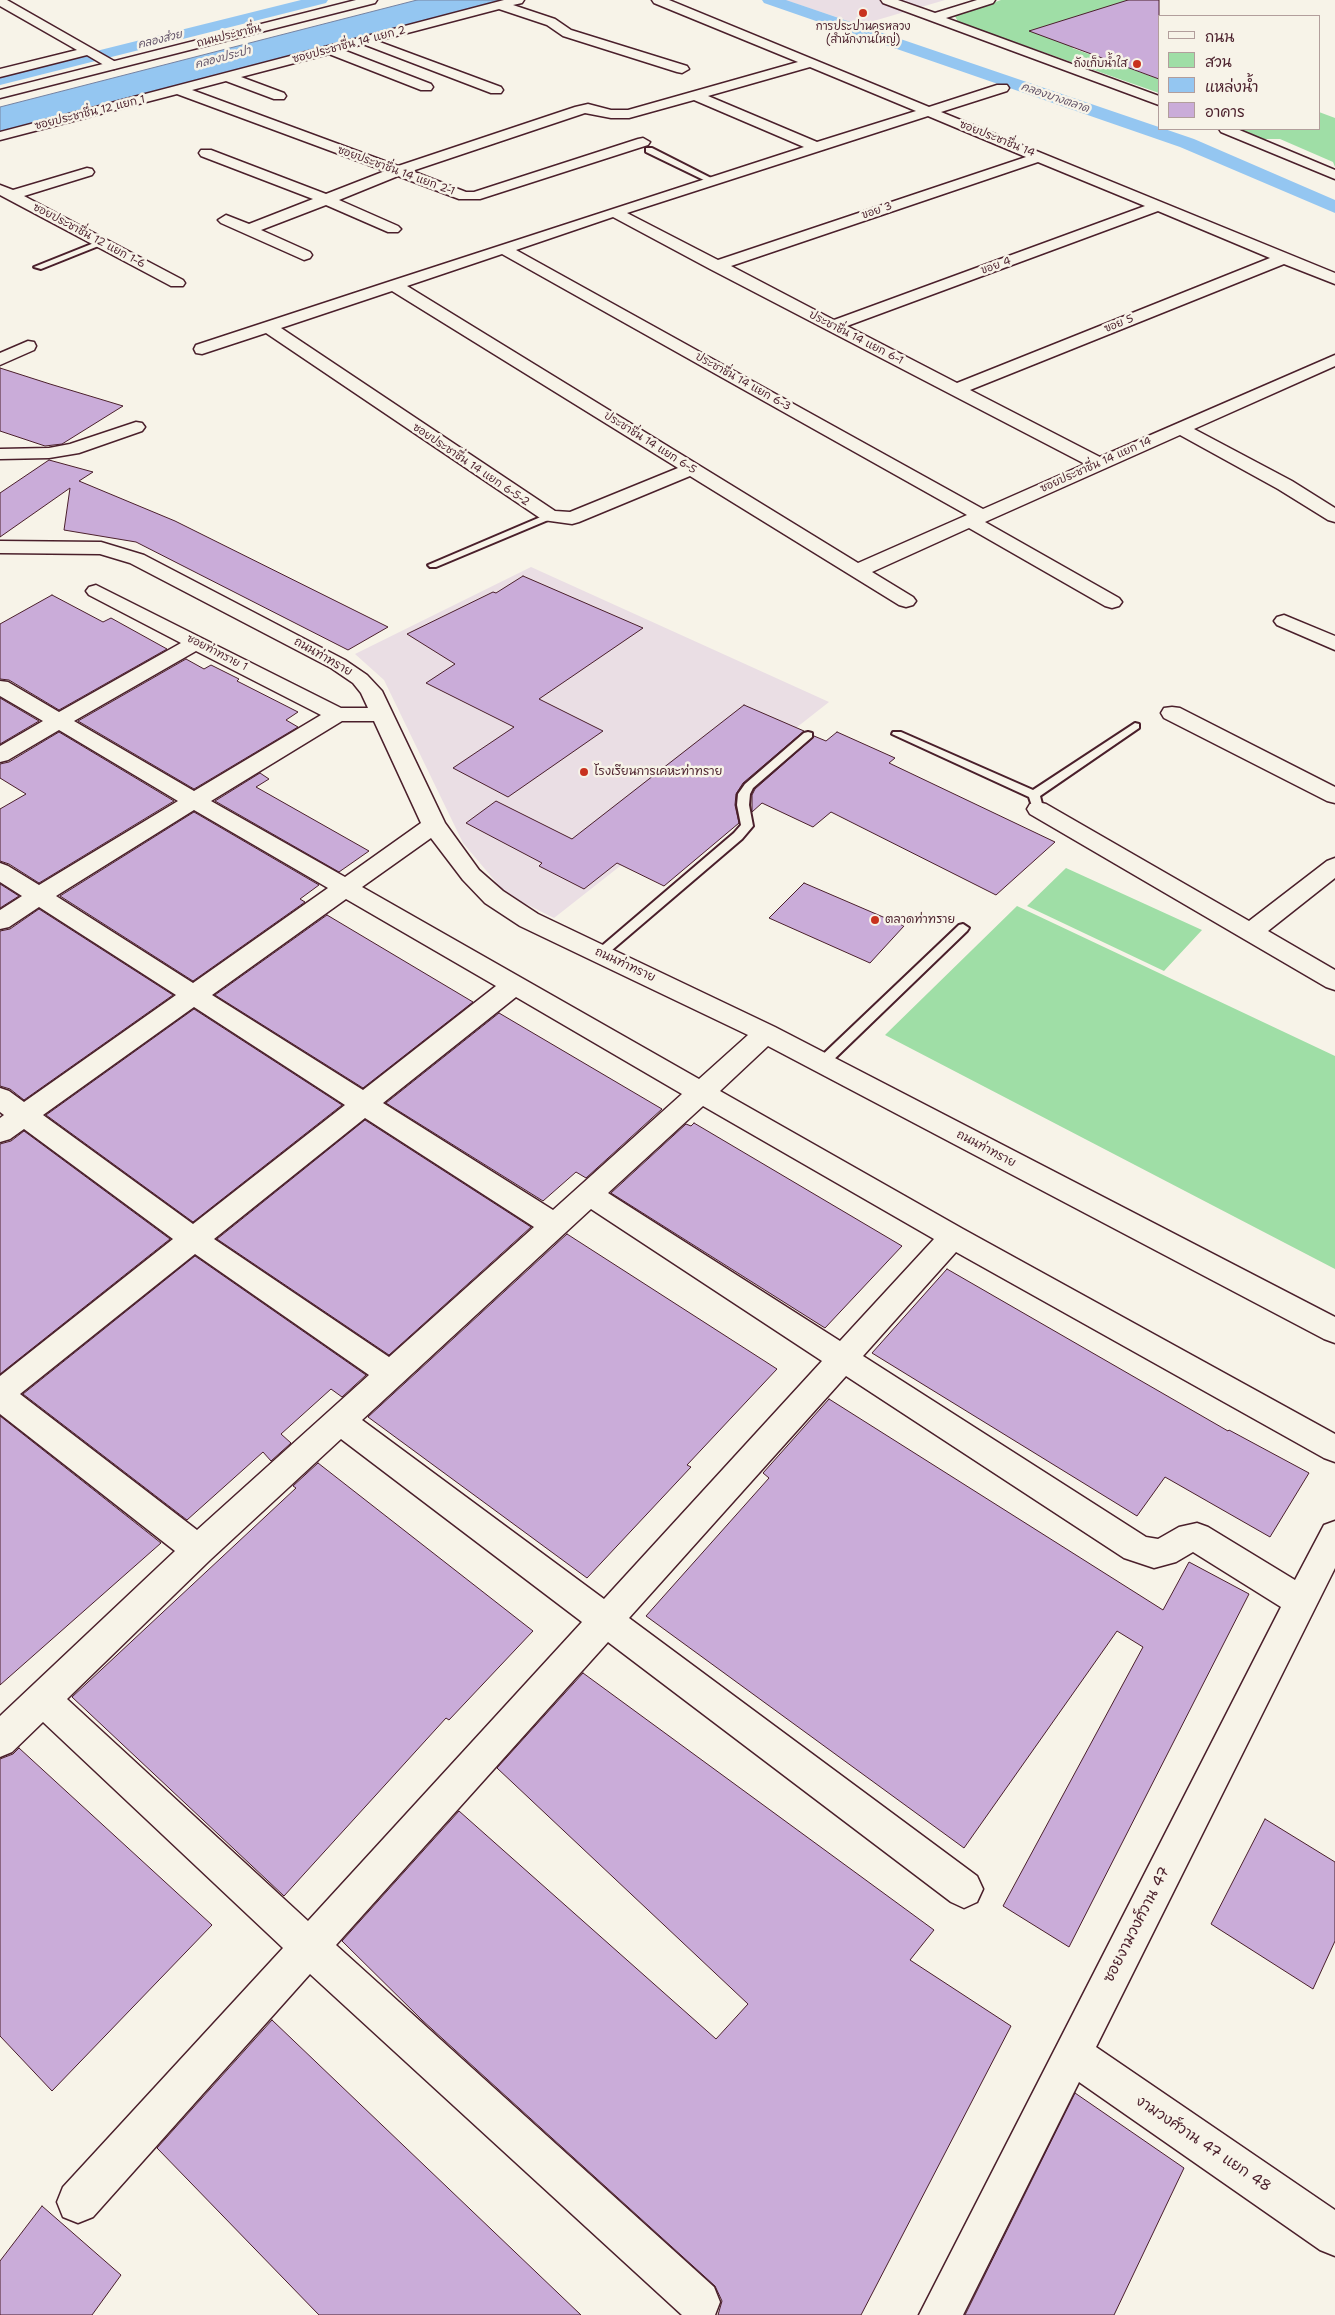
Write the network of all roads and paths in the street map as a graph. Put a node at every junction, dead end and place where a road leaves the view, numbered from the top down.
1 (371, 0) edge
2 (518, 0) edge
3 (658, 0) edge
4 (887, 0) edge
5 (989, 0) edge
6 (0, 1) edge
7 (500, 5) junction
8 (936, 17) junction
9 (366, 40) junction
10 (331, 50) junction
11 (89, 52) junction
12 (109, 63) junction
13 (810, 63) junction
14 (682, 69) dead end
15 (0, 72) edge
16 (229, 77) junction
17 (426, 87) dead end
18 (1002, 88) dead end
19 (180, 90) junction
20 (496, 90) dead end
21 (3, 92) edge
22 (279, 96) dead end
23 (696, 96) junction
24 (1158, 101) edge
25 (928, 111) junction
26 (1228, 130) edge
27 (0, 136) edge
28 (646, 146) joint
29 (816, 147) junction
30 (206, 153) dead end
31 (1039, 157) junction
32 (86, 172) dead end
33 (396, 172) junction
34 (1335, 175) edge
35 (712, 180) junction
36 (6, 192) edge
37 (325, 199) junction
38 (1159, 206) junction
39 (614, 212) junction
40 (226, 220) dead end
41 (393, 229) dead end
42 (248, 230) junction
43 (102, 243) junction
44 (504, 249) junction
45 (304, 256) dead end
46 (1284, 258) junction
47 (716, 266) junction
48 (38, 267) dead end
49 (1335, 279) edge
50 (177, 284) dead end
51 (394, 285) junction
52 (833, 326) junction
53 (268, 327) junction
54 (28, 346) dead end
55 (202, 349) dead end
56 (0, 360) edge
57 (1335, 360) edge
58 (1314, 369) junction
59 (1335, 378) edge
60 (955, 390) junction
61 (136, 427) dead end
62 (1180, 428) junction
63 (0, 454) edge
64 (1098, 464) junction
65 (691, 469) junction
66 (550, 516) junction
67 (1335, 516) edge
68 (976, 519) junction
69 (0, 547) edge
70 (433, 565) dead end
71 (857, 571) junction
72 (96, 591) dead end
73 (906, 601) dead end
74 (1112, 602) dead end
75 (1284, 620) dead end
76 (195, 643) junction
77 (1335, 644) edge
78 (0, 687) edge
79 (1172, 713) dead end
80 (383, 714) junction
81 (337, 715) junction
82 (59, 722) junction
83 (1135, 726) dead end
84 (897, 734) dead end
85 (808, 735) dead end
86 (0, 755) edge
87 (1335, 796) edge
88 (193, 800) junction
89 (1036, 802) junction
90 (434, 825) junction
91 (1335, 866) edge
92 (0, 871) edge
93 (344, 887) junction
94 (39, 896) junction
95 (0, 921) edge
96 (963, 928) dead end
97 (1251, 932) junction
98 (601, 953) junction
99 (1335, 981) edge
100 (515, 984) junction
101 (194, 994) junction
102 (766, 1033) junction
103 (822, 1062) junction
104 (702, 1092) junction
105 (0, 1098) edge
106 (366, 1104) junction
107 (24, 1115) junction
108 (0, 1132) edge
109 (590, 1195) junction
110 (555, 1226) junction
111 (953, 1237) junction
112 (195, 1240) junction
113 (1335, 1331) edge
114 (844, 1359) junction
115 (392, 1375) junction
116 (0, 1394) edge
117 (340, 1421) junction
118 (1335, 1449) edge
119 (1335, 1535) edge
120 (198, 1550) junction
121 (1301, 1602) junction
122 (605, 1619) junction
123 (43, 1699) junction
124 (0, 1740) edge
125 (964, 1889) dead end
126 (309, 1946) junction
127 (1072, 2054) junction
128 (78, 2202) dead end
129 (1335, 2234) edge
130 (699, 2302) dead end
131 (940, 2315) edge

1 - 12 street, ถนนประชาชื่น
2 - 7 street, ซอยประชาชื่น 14 แยก 2
3 - 13 street, ซอยประชาชื่น 14
4 - 8 street
5 - 8 street
6 - 11 street
7 - 9 street, ซอยประชาชื่น 14 แยก 2
7 - 14 street
8 - 24 street
9 - 10 street, ซอยประชาชื่น 14 แยก 2
9 - 20 street
10 - 16 street, ซอยประชาชื่น 14 แยก 2
10 - 17 street
11 - 12 street
11 - 15 street
12 - 21 street, ถนนประชาชื่น
13 - 23 street
13 - 25 street, ซอยประชาชื่น 14
16 - 19 street, ซอยประชาชื่น 14 แยก 2
16 - 22 street
18 - 25 street
19 - 27 street, ซอยประชาชื่น 12 แยก 1
19 - 33 street, ซอยประชาชื่น 14 แยก 2-1
23 - 29 street
23 - 33 street
25 - 29 street
25 - 31 street, ซอยประชาชื่น 14
26 - 34 street
28 - 33 street, ซอยประชาชื่น 14 แยก 2-1
28 - 35 lane
29 - 35 street
30 - 37 street
31 - 38 street, ซอยประชาชื่น 14
31 - 47 street, ขอย 3
32 - 36 street
33 - 37 street
35 - 39 street
36 - 43 street, ซอยประชาชื่น 12 แยก 1-6
37 - 41 street
37 - 42 street
38 - 46 street, ซอยประชาชื่น 14
38 - 52 street, ขอย 4
39 - 44 street
39 - 47 street, ประชาชื่น 14 แยก 6-1
40 - 42 street
42 - 45 street
43 - 48 lane
43 - 50 street, ซอยประชาชื่น 12 แยก 1-6
44 - 51 street
44 - 68 street, ประชาชื่น 14 แยก 6-3
46 - 49 street, ซอยประชาชื่น 14
46 - 60 street, ฃอย 5
47 - 52 street, ประชาชื่น 14 แยก 6-1
51 - 53 street
51 - 65 street, ประชาชื่น 14 แยก 6-5
52 - 60 street, ประชาชื่น 14 แยก 6-1
53 - 55 street
53 - 66 street, ซอยประชาชื่น 14 แยก 6-5-2
54 - 56 street
57 - 58 street, ซอยประชาชื่น 14 แยก 14
58 - 59 street
58 - 62 street, ซอยประชาชื่น 14 แยก 14
60 - 64 street, ประชาชื่น 14 แยก 6-1
61 - 63 street
62 - 64 street, ซอยประชาชื่น 14 แยก 14
62 - 67 street
64 - 68 street, ซอยประชาชื่น 14 แยก 14
65 - 66 street
65 - 71 street, ประชาชื่น 14 แยก 6-5
66 - 70 lane
68 - 71 street, ซอยประชาชื่น 14 แยก 14
68 - 74 street, ประชาชื่น 14 แยก 6-3
69 - 80 street, ถนนท่าทราย
71 - 73 street, ประชาชื่น 14 แยก 6-5
72 - 76 street, ซอยท่าทราย 1
75 - 77 street
76 - 81 street, ซอยท่าทราย 1
76 - 82 street
78 - 82 street
79 - 87 street
80 - 81 street
80 - 90 street, ถนนท่าทราย
81 - 88 street
82 - 86 street
82 - 88 street
83 - 89 lane
84 - 89 lane
85 - 98 lane
88 - 93 street
88 - 94 street
89 - 97 street
90 - 93 street
90 - 98 street, ถนนท่าทราย
91 - 97 street
92 - 94 street
93 - 100 street
93 - 101 street
94 - 95 street
94 - 101 street
96 - 103 lane
97 - 99 street
98 - 102 street, ถนนท่าทราย
100 - 104 street
100 - 106 street
101 - 106 street
101 - 107 street
102 - 103 street, ถนนท่าทราย
102 - 104 street
103 - 113 street, ถนนท่าทราย
104 - 109 street
104 - 111 street
105 - 107 street
106 - 110 street
106 - 112 street
107 - 108 street
107 - 112 street
109 - 110 street
109 - 114 street
110 - 115 street
111 - 114 street
111 - 118 street
112 - 115 street
112 - 116 street
114 - 121 street
114 - 122 street
115 - 117 street
116 - 120 street
117 - 120 street
117 - 122 street
119 - 121 street, ซอยงามวงศ์วาน 47
120 - 123 street
121 - 127 street, ซอยงามวงศ์วาน 47
122 - 125 street
122 - 126 street
123 - 124 street
123 - 126 street
126 - 128 street
126 - 130 street
127 - 129 street, งามวงศ์วาน 47 แยก 48
127 - 131 street, ซอยงามวงศ์วาน 47

